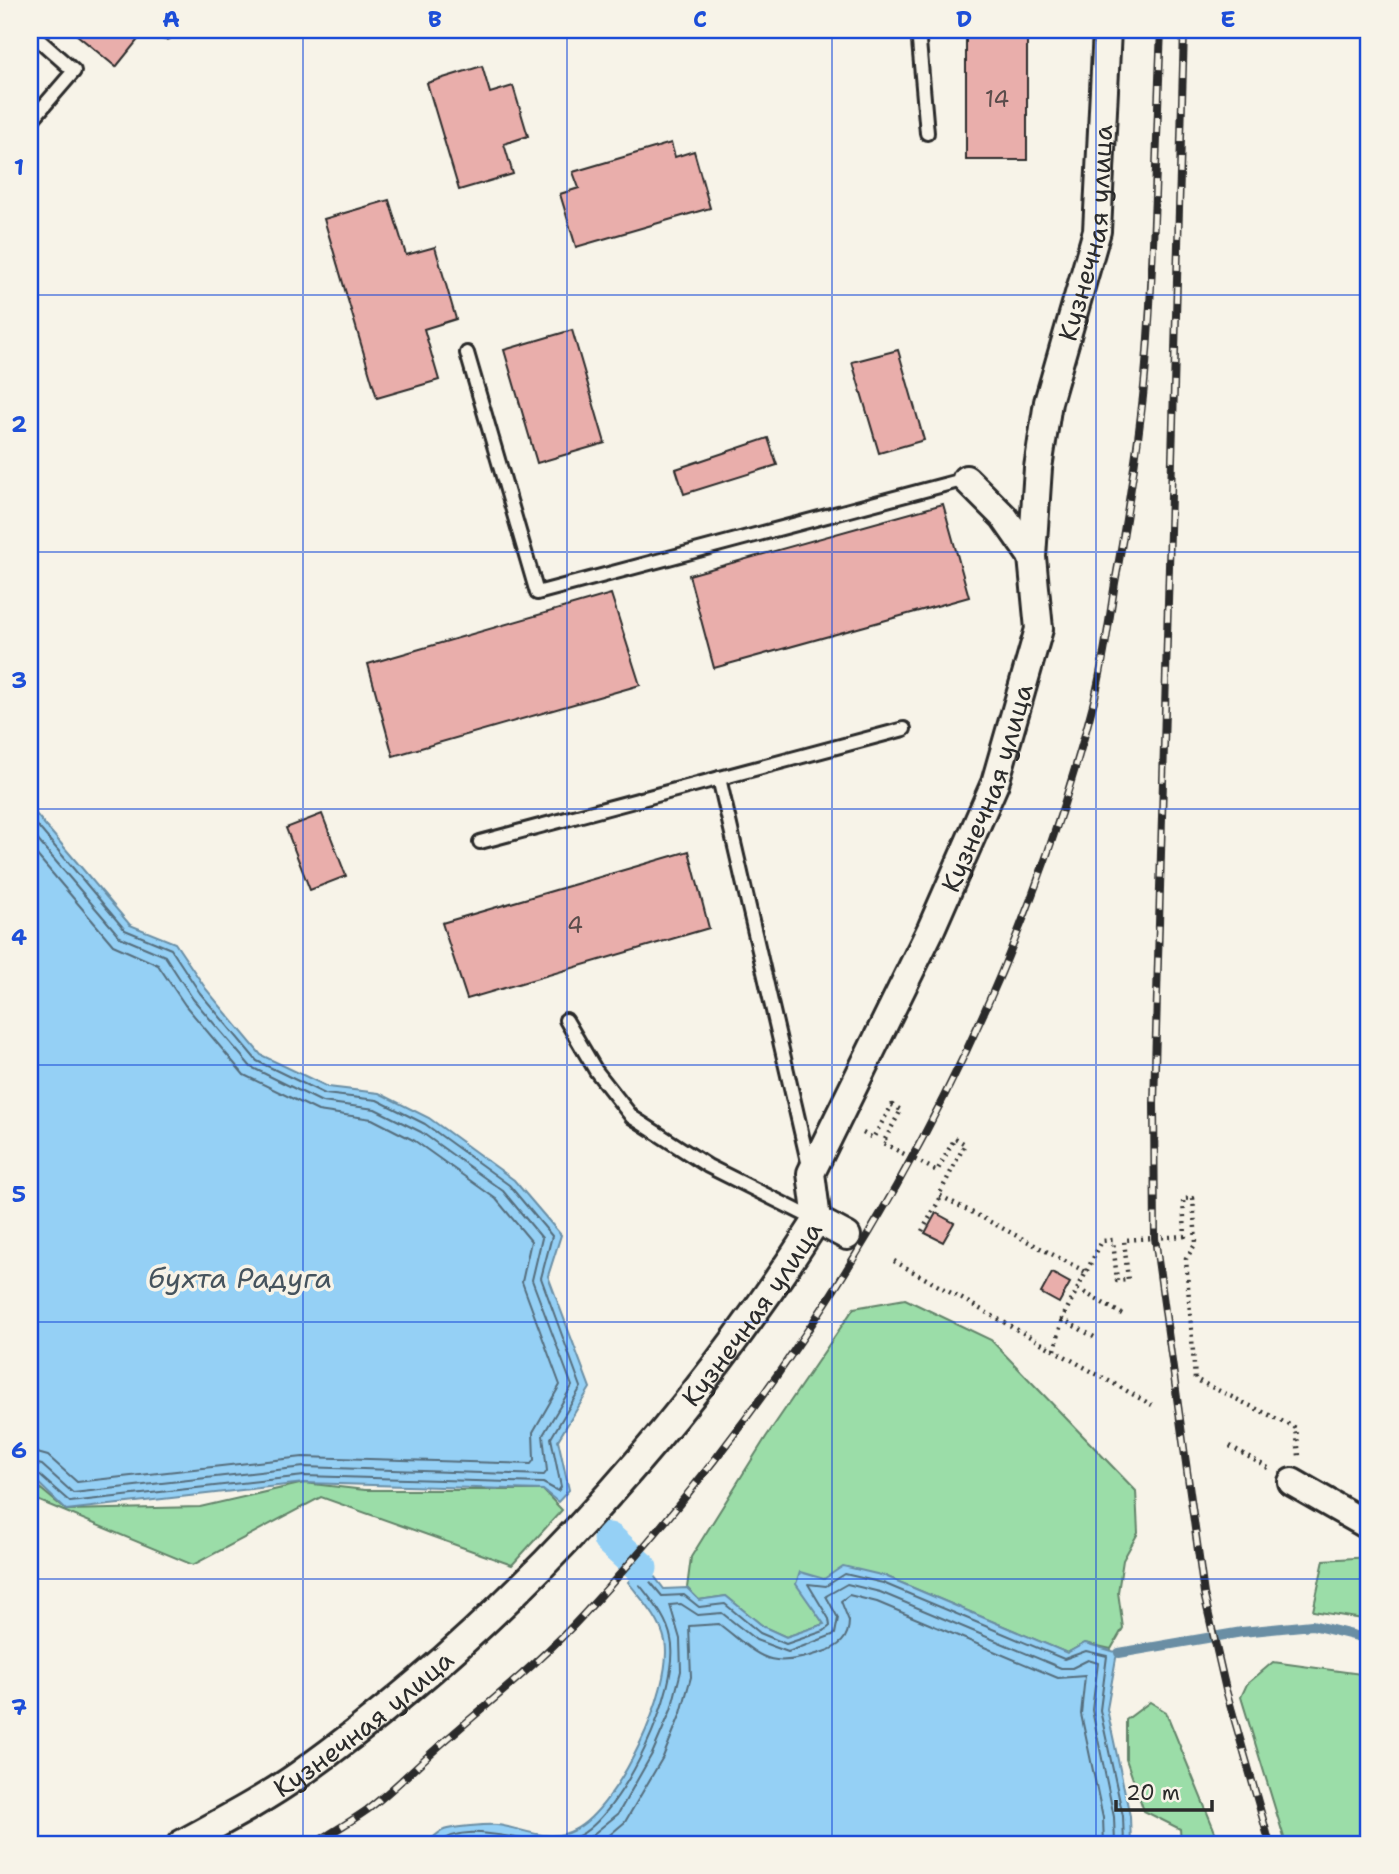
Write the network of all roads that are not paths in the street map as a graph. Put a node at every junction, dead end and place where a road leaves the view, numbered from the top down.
1 (918, 30) edge
2 (1107, 30) edge
3 (30, 32) edge
4 (30, 122) edge
5 (927, 133) dead end
6 (467, 353) dead end
7 (966, 479) joint
8 (1032, 557) junction
9 (904, 729) dead end
10 (719, 778) junction
11 (481, 842) dead end
12 (566, 1020) dead end
13 (811, 1173) junction
14 (817, 1220) junction
15 (847, 1236) dead end
16 (1296, 1470) road end
17 (1369, 1526) edge
18 (181, 1844) edge

1 - 5 lane
2 - 8 street, Кузнечная улица
3 - 4 lane
6 - 7 lane
7 - 8 street, Кузнечная улица
8 - 13 street, Кузнечная улица
9 - 10 lane
10 - 11 lane
10 - 13 lane
12 - 14 lane
13 - 14 street, Кузнечная улица
14 - 15 street
14 - 18 street, Кузнечная улица
16 - 17 street

